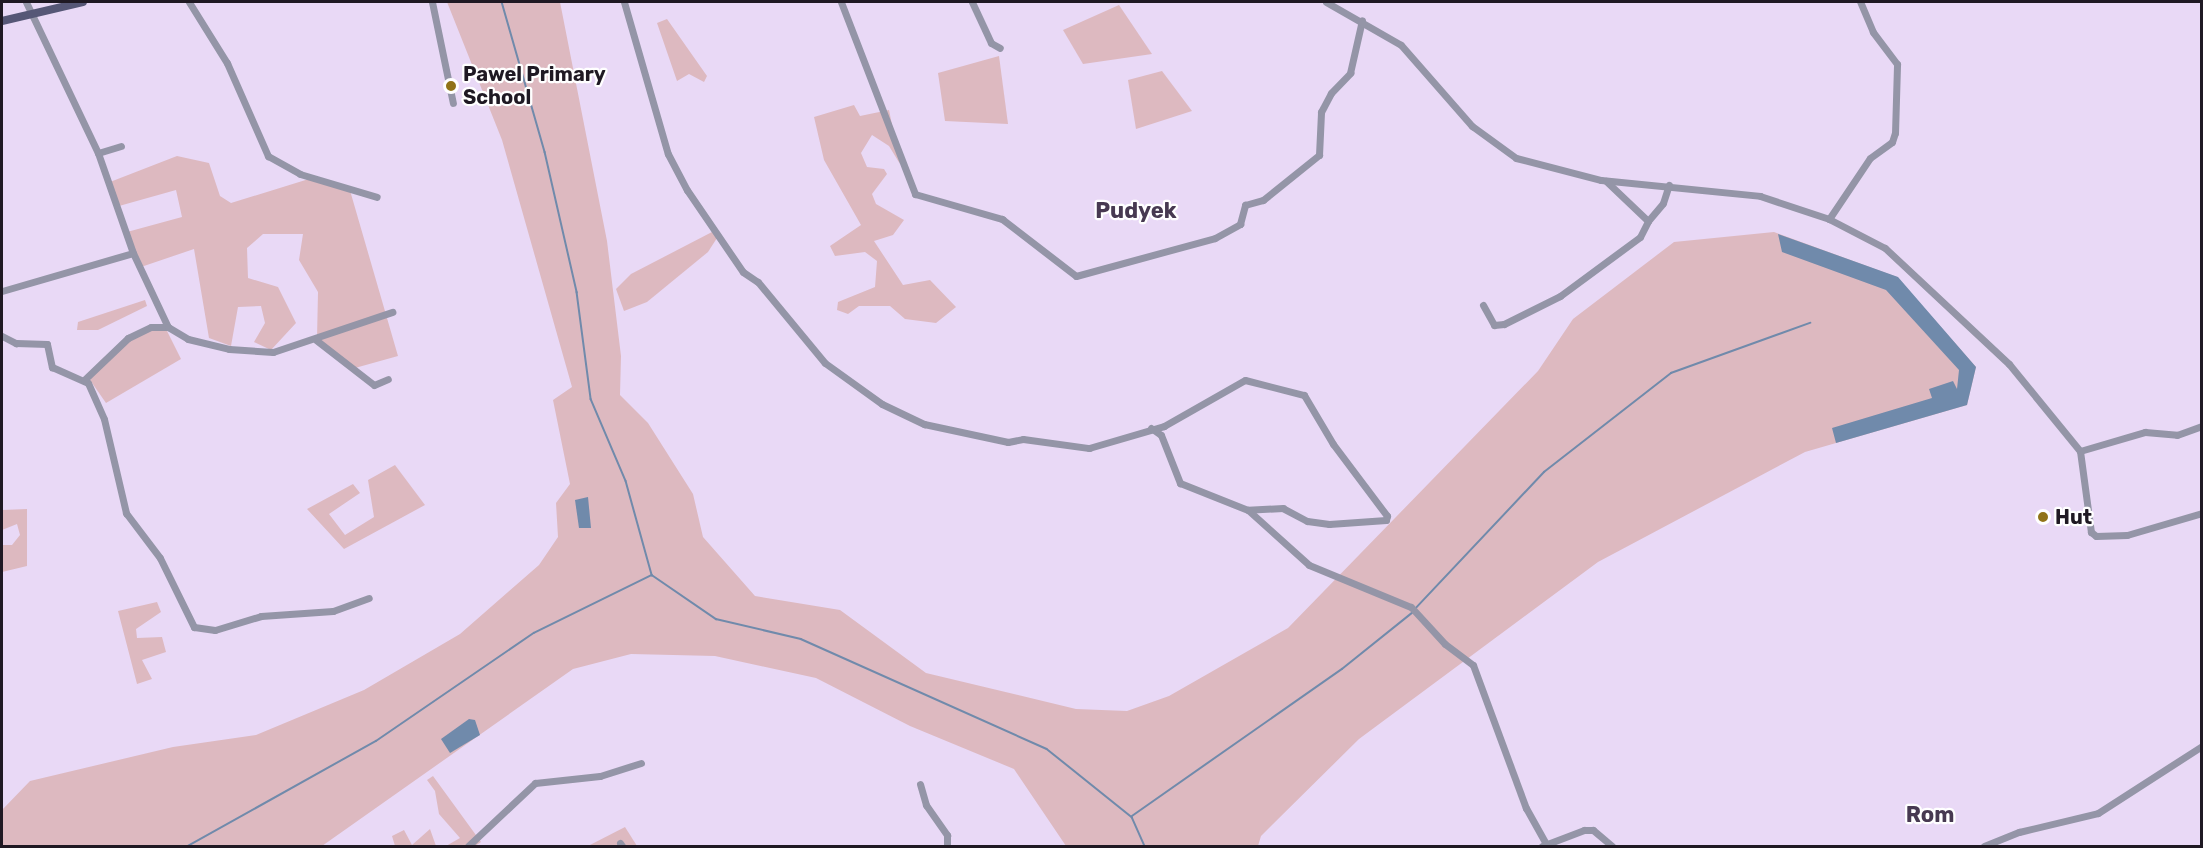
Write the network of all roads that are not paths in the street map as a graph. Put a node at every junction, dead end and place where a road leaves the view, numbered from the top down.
1 (26, 2) edge
2 (82, 2) edge
3 (189, 2) edge
4 (432, 2) edge
5 (624, 2) edge
6 (841, 2) edge
7 (972, 2) edge
8 (1326, 2) edge
9 (1860, 2) edge
10 (30, 14) junction
11 (1362, 20) junction
12 (2, 21) edge
13 (1000, 48) dead end
14 (453, 103) dead end
15 (121, 146) dead end
16 (98, 153) junction
17 (1606, 181) junction
18 (1669, 185) junction
19 (377, 197) dead end
20 (1829, 219) junction
21 (1648, 221) junction
22 (133, 253) junction
23 (2, 291) edge
24 (1483, 304) dead end
25 (392, 312) dead end
26 (168, 327) junction
27 (2, 336) edge
28 (316, 340) junction
29 (388, 379) dead end
30 (84, 380) junction
31 (1164, 426) junction
32 (2202, 426) edge
33 (1151, 428) junction
34 (1161, 435) junction
35 (2080, 451) junction
36 (1248, 510) junction
37 (2202, 513) edge
38 (369, 598) dead end
39 (2202, 747) edge
40 (641, 763) dead end
41 (920, 784) dead end
42 (1544, 845) edge
43 (468, 846) edge
44 (947, 846) edge
45 (1612, 846) edge
46 (1984, 846) edge

1 - 10 street
2 - 10 main road
3 - 19 street
4 - 14 street
5 - 33 street
6 - 11 street
7 - 13 street
8 - 11 street
9 - 20 street
10 - 12 main road
10 - 16 street
11 - 17 street
15 - 16 street
16 - 22 street
17 - 18 street
17 - 21 street
18 - 20 street
18 - 21 street
20 - 35 street
21 - 24 street
22 - 23 street
22 - 26 street
25 - 28 street
26 - 28 street
26 - 30 street
27 - 30 street
28 - 29 street
30 - 38 street
31 - 33 street
31 - 34 street
31 - 36 street
32 - 35 street
33 - 34 street
34 - 36 street
35 - 37 street
36 - 42 street
39 - 46 street
40 - 43 street
41 - 44 street
42 - 45 street

